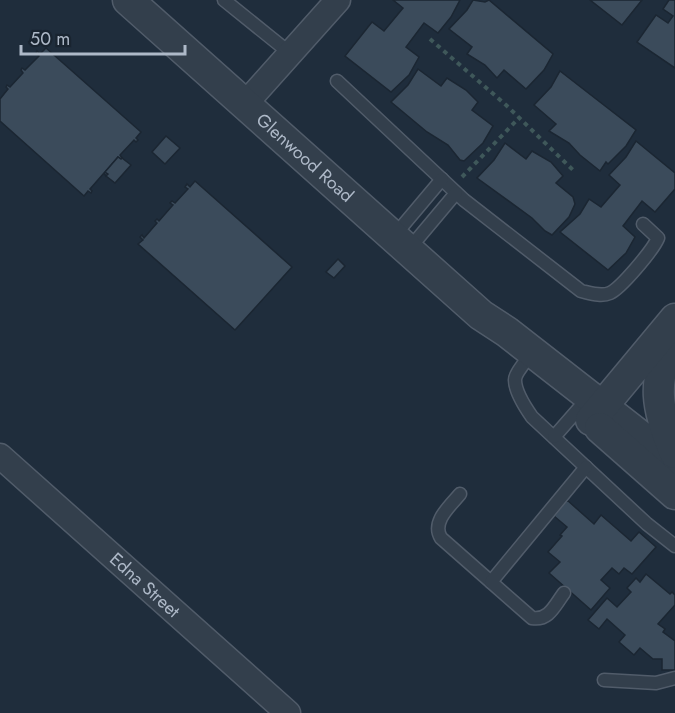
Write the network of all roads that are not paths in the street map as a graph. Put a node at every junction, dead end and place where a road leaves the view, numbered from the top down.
1 (128, 0) edge
2 (224, 0) edge
3 (338, 0) edge
4 (291, 54) junction
5 (337, 81) dead end
6 (245, 104) junction
7 (442, 179) junction
8 (454, 191) junction
9 (643, 224) dead end
10 (400, 243) junction
11 (481, 315) junction
12 (675, 319) edge
13 (675, 338) edge
14 (524, 363) junction
15 (590, 408) junction
16 (554, 437) junction
17 (675, 453) edge
18 (0, 456) edge
19 (675, 463) edge
20 (586, 467) junction
21 (460, 494) dead end
22 (675, 494) edge
23 (675, 546) edge
24 (491, 582) junction
25 (564, 594) dead end
26 (675, 678) edge
27 (604, 680) dead end
28 (288, 713) edge

1 - 6 street, Glenwood Road
2 - 4 lane
3 - 4 street
4 - 6 street
5 - 7 lane
6 - 10 street, Glenwood Road
7 - 8 lane
7 - 10 lane
8 - 9 lane
8 - 10 lane
10 - 11 street, Glenwood Road
11 - 14 street, Glenwood Road
11 - 15 street, Glenwood Road
12 - 15 street
13 - 17 street
14 - 15 street, Glenwood Road
14 - 16 lane
15 - 16 lane
15 - 19 street, Glenwood Road
15 - 22 street, Glenwood Road
16 - 20 lane
18 - 28 street, Edna Street
20 - 23 lane
20 - 24 lane
21 - 24 lane
24 - 25 lane
26 - 27 lane

